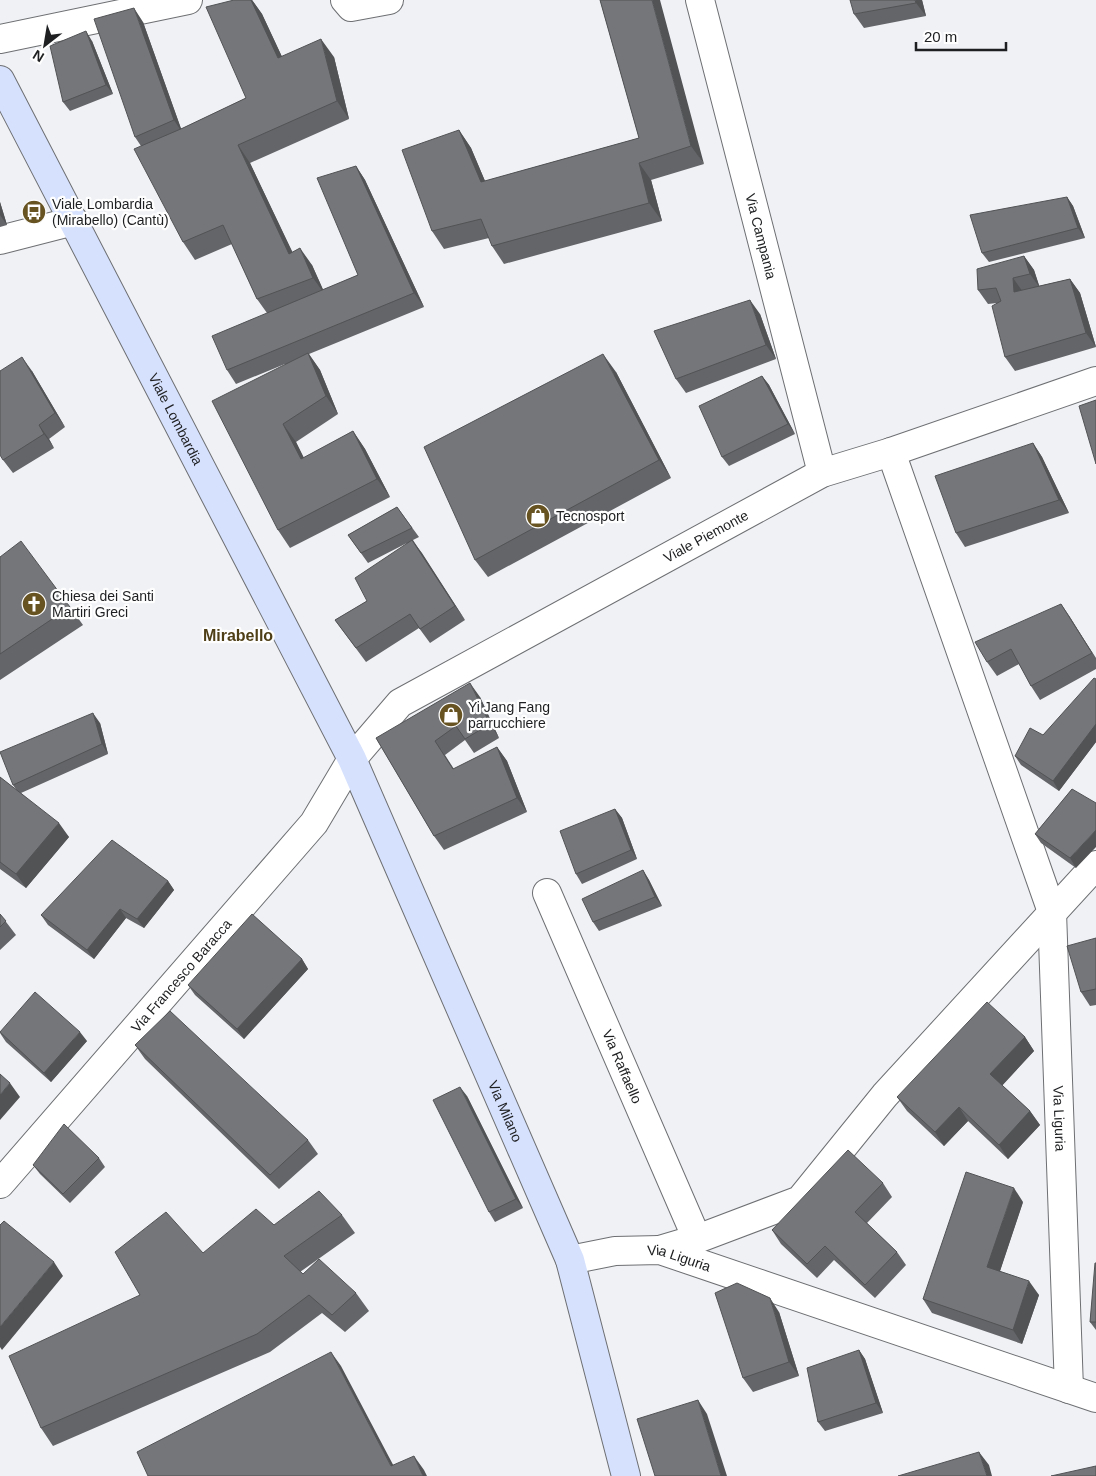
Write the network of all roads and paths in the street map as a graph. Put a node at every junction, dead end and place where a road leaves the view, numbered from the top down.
1 (188, 0) edge
2 (345, 0) edge
3 (390, 0) edge
4 (700, 0) edge
5 (0, 39) edge
6 (0, 80) edge
7 (74, 221) junction
8 (0, 240) edge
9 (1096, 381) edge
10 (890, 452) junction
11 (822, 473) junction
12 (352, 758) junction
13 (1096, 865) edge
14 (547, 893) dead end
15 (1052, 912) junction
16 (0, 1184) edge
17 (698, 1239) junction
18 (660, 1250) junction
19 (570, 1260) junction
20 (1069, 1389) junction
21 (1096, 1398) edge
22 (626, 1476) edge

1 - 5 street
2 - 3 street
4 - 11 street, Via Campania
6 - 7 main road, Viale Lombardia
7 - 8 street
7 - 12 main road, Viale Lombardia
9 - 10 street, Viale Piemonte
10 - 11 street, Viale Piemonte
10 - 15 street, Via Liguria
11 - 12 street, Viale Piemonte
12 - 16 street, Via Francesco Baracca
12 - 19 main road, Via Milano
13 - 15 street
14 - 17 street, Via Raffaello
15 - 17 street
15 - 20 street, Via Liguria
17 - 18 street
18 - 19 street, Via Liguria
18 - 20 street, Via Liguria
19 - 22 main road, Via Milano
20 - 21 street, Via Liguria

